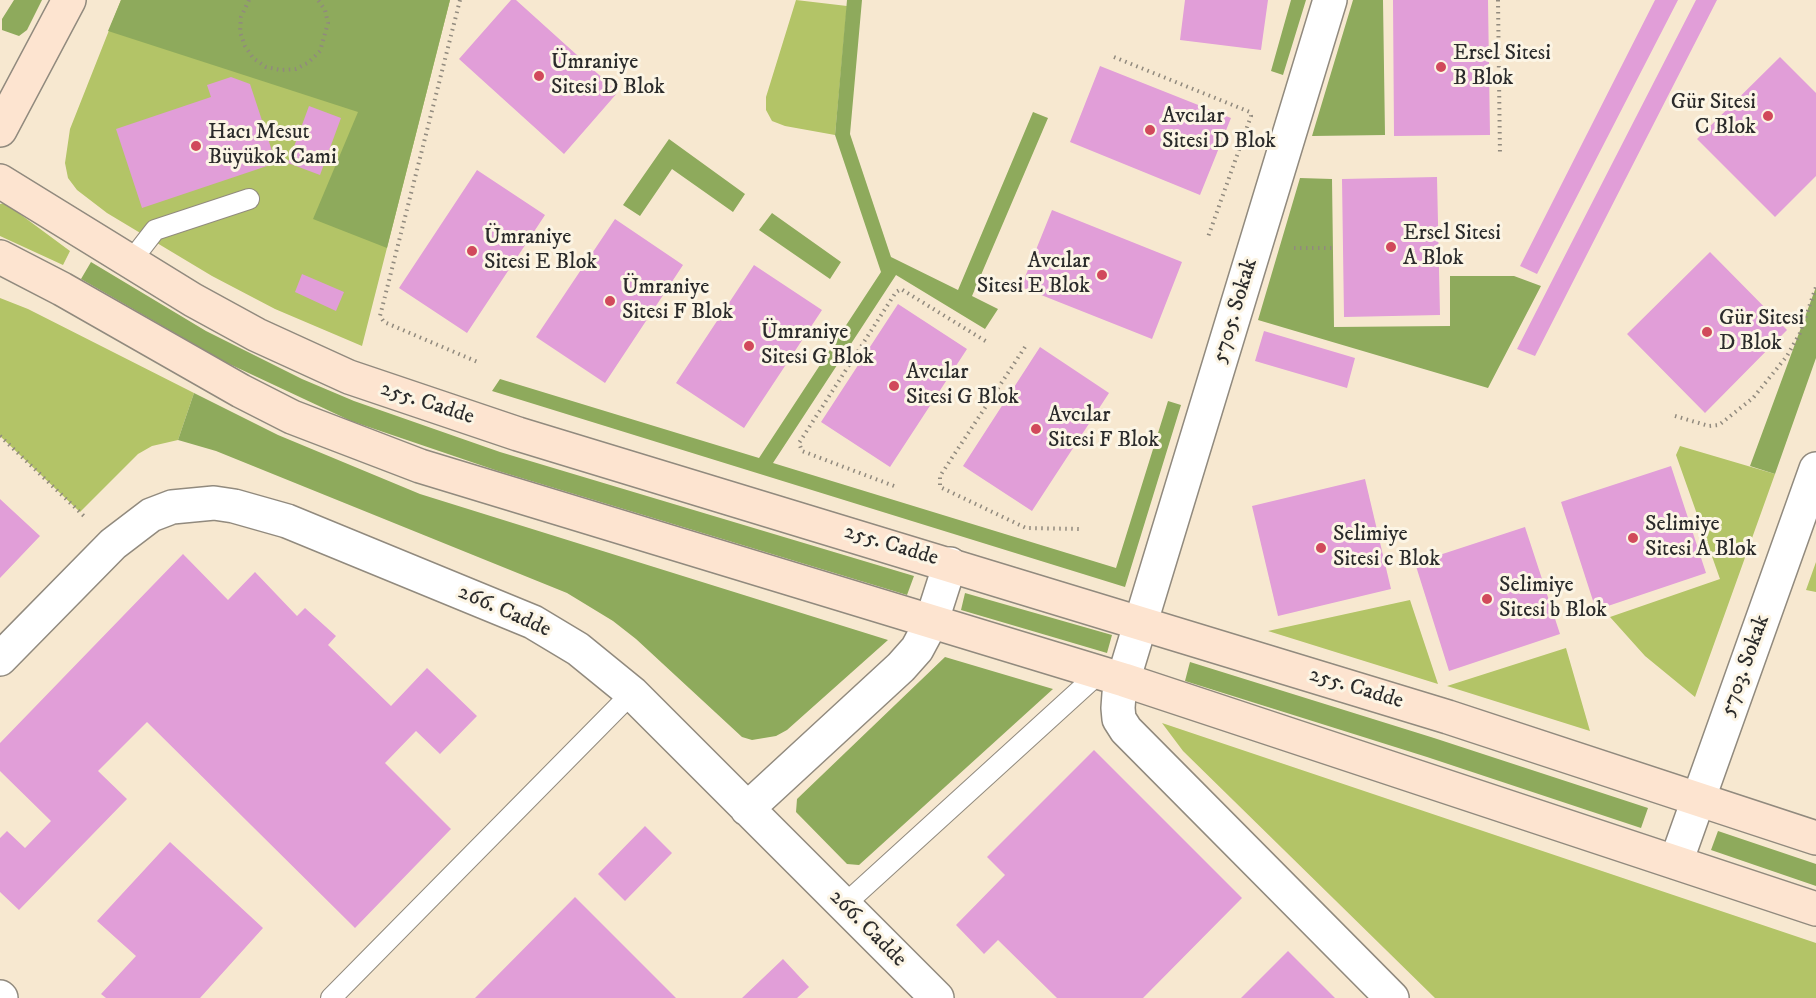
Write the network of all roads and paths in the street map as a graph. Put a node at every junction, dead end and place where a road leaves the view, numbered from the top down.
1 (69, 0) edge
2 (249, 0) edge
3 (318, 0) edge
4 (460, 0) edge
5 (1330, 0) edge
6 (1498, 0) edge
7 (1114, 57) dead end
8 (0, 130) edge
9 (1500, 156) dead end
10 (0, 181) edge
11 (249, 199) dead end
12 (1208, 237) dead end
13 (1290, 248) dead end
14 (1332, 248) dead end
15 (0, 257) edge
16 (131, 261) junction
17 (1816, 287) edge
18 (987, 342) dead end
19 (1025, 347) dead end
20 (480, 363) dead end
21 (1675, 416) dead end
22 (0, 436) edge
23 (1816, 469) edge
24 (894, 486) dead end
25 (1080, 529) dead end
26 (113, 544) junction
27 (950, 564) junction
28 (1142, 622) junction
29 (931, 623) junction
30 (0, 659) edge
31 (1111, 677) junction
32 (632, 693) junction
33 (1699, 799) junction
34 (747, 810) junction
35 (1816, 838) edge
36 (1676, 862) junction
37 (844, 905) junction
38 (1816, 909) edge
39 (331, 998) edge
40 (937, 998) edge
41 (1392, 998) edge

1 - 8 main road
2 - 3 path
4 - 20 path
5 - 28 street, 5705. Sokak
6 - 9 path
7 - 12 path
10 - 16 main road, 255. Cadde
11 - 16 lane
13 - 14 path
15 - 29 main road
16 - 27 main road, 255. Cadde
17 - 21 path
18 - 24 path
19 - 25 path
22 - 26 path
23 - 33 street, 5703. Sokak
26 - 30 street, 266. Cadde
26 - 32 street, 266. Cadde
27 - 28 main road, 255. Cadde
27 - 29 street
28 - 31 street, 5705. Sokak
28 - 33 main road, 255. Cadde
29 - 31 main road
29 - 34 street
31 - 36 main road
31 - 37 lane
31 - 41 street, 5705. Sokak
32 - 34 street, 266. Cadde
32 - 39 lane
33 - 35 main road, 255. Cadde
33 - 36 street, 5703. Sokak
34 - 37 street, 266. Cadde
36 - 38 main road
37 - 40 street, 266. Cadde

